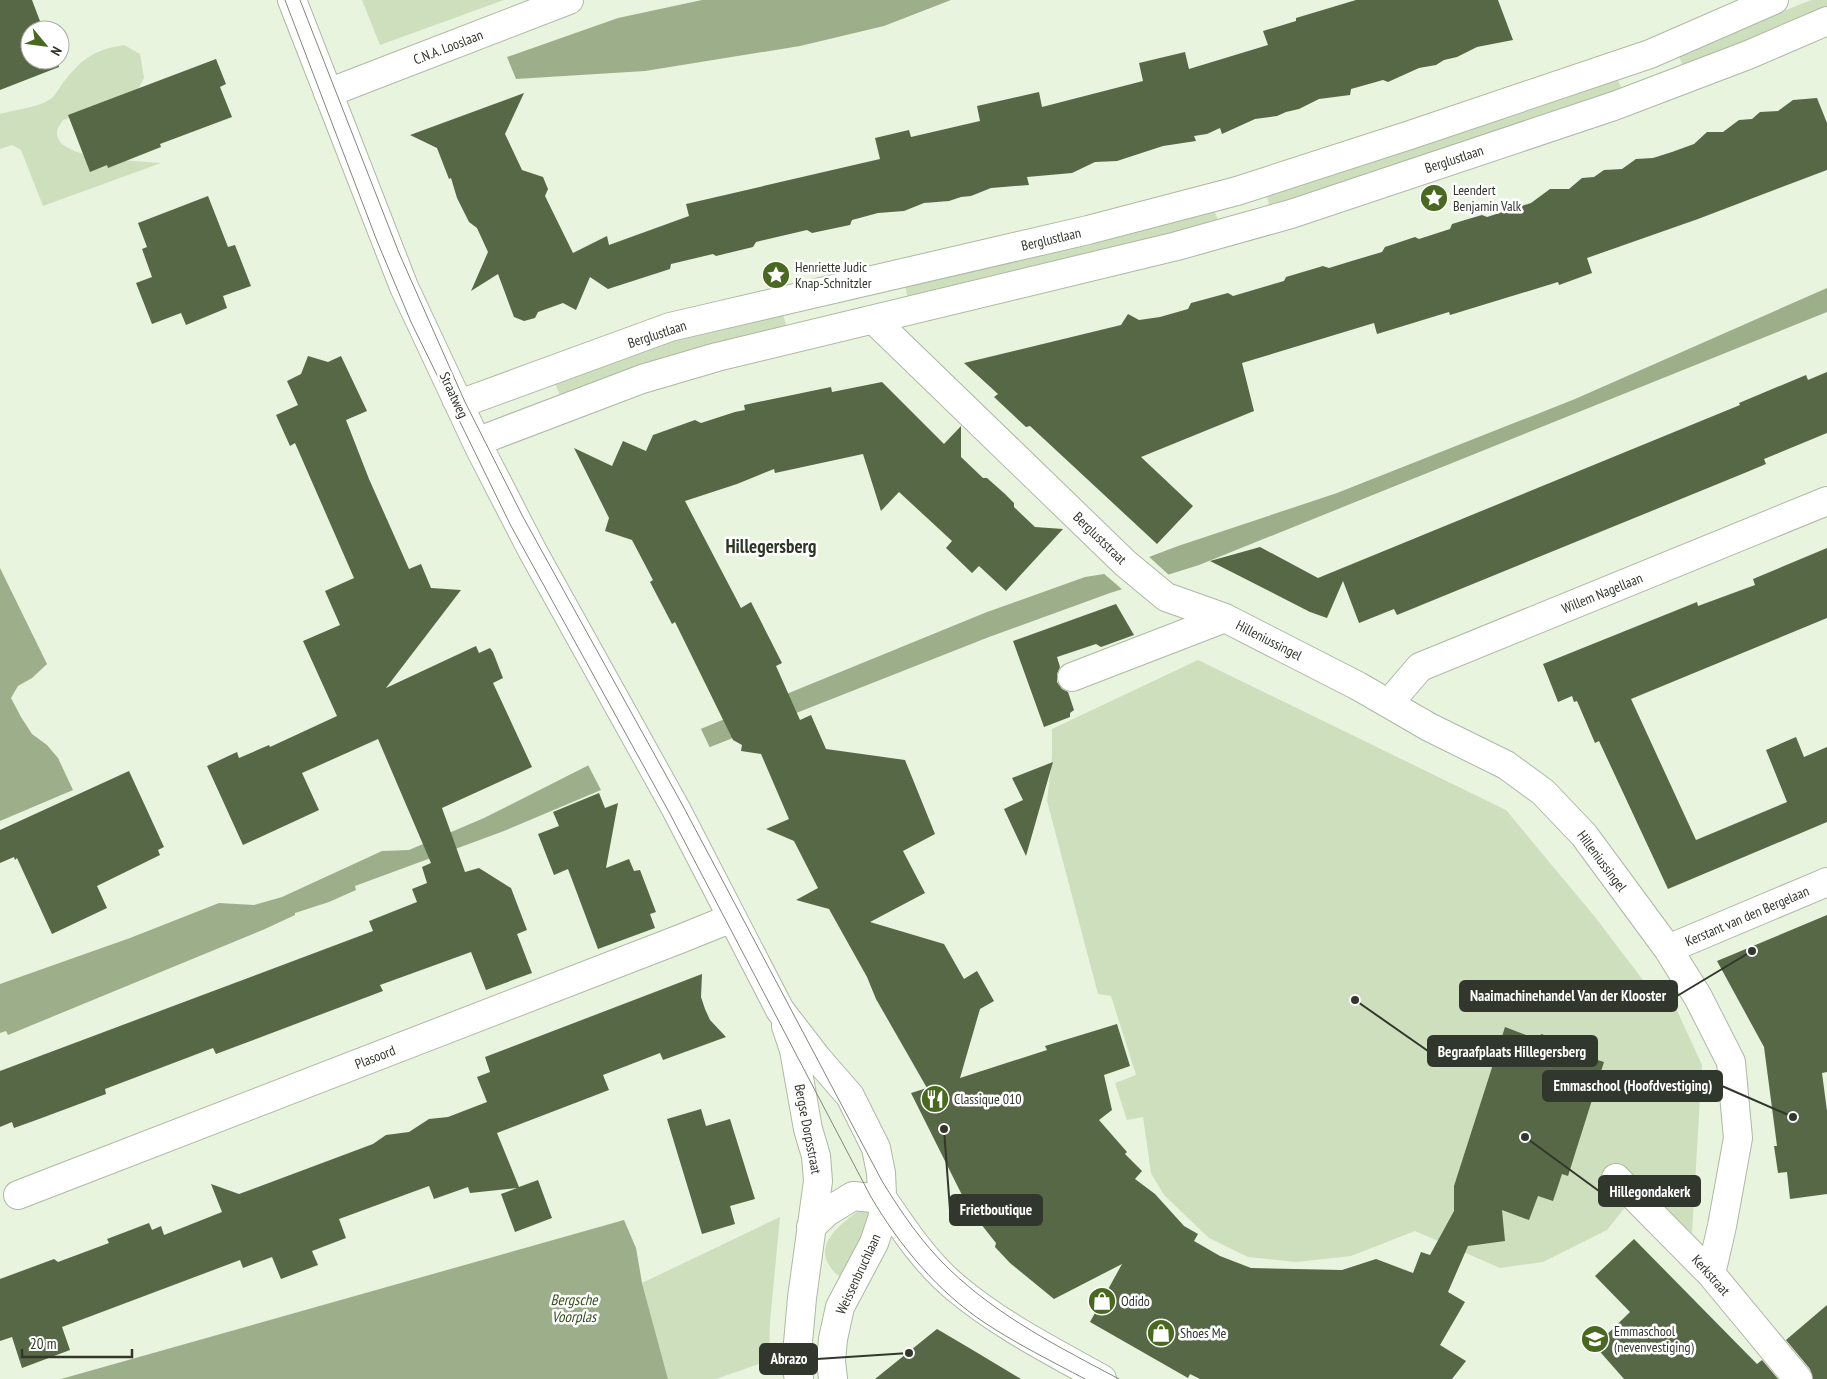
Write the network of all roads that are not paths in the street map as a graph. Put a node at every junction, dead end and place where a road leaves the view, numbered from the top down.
1 (292, 0) edge
2 (569, 0) edge
3 (1774, 0) edge
4 (1827, 21) edge
5 (1650, 54) junction
6 (1660, 88) junction
7 (328, 93) junction
8 (1237, 191) junction
9 (1246, 226) junction
10 (864, 282) junction
11 (874, 320) junction
12 (456, 399) junction
13 (479, 447) junction
14 (1827, 501) edge
15 (1225, 618) junction
16 (1072, 677) dead end
17 (1389, 703) junction
18 (655, 772) joint
19 (1827, 882) edge
20 (731, 916) junction
21 (1668, 949) junction
22 (780, 1010) junction
23 (1616, 1178) dead end
24 (18, 1195) dead end
25 (883, 1199) junction
26 (811, 1227) junction
27 (1712, 1274) junction
28 (799, 1379) edge
29 (833, 1379) edge
30 (1102, 1379) edge
31 (1798, 1379) edge

1 - 7 street, Straatweg
2 - 7 street, C.N.A. Looslaan
3 - 5 street, Berglustlaan
4 - 6 street, Berglustlaan
5 - 6 street
5 - 8 street, Berglustlaan
6 - 9 street, Berglustlaan
7 - 12 street, Straatweg
8 - 9 street
8 - 10 street, Berglustlaan
9 - 11 street, Berglustlaan
10 - 11 street
10 - 12 street, Berglustlaan
11 - 13 street, Berglustlaan
11 - 15 street, Bergluststraat
12 - 13 street, Straatweg
13 - 18 street, Straatweg
14 - 17 street, Willem Nagellaan
15 - 16 street
15 - 17 street, Hilleniussingel
17 - 21 street, Hilleniussingel
18 - 20 street, Bergse Dorpsstraat
19 - 21 street, Kerstant van den Bergelaan
20 - 22 street, Bergse Dorpsstraat
20 - 24 street, Plasoord
21 - 27 street, Hilleniussingel
22 - 25 street, Bergse Dorpsstraat
22 - 26 street, Bergse Dorpsstraat
23 - 27 street, Kerkstraat
25 - 26 street
25 - 29 street, Weissenbruchlaan
25 - 30 street, Bergse Dorpsstraat
26 - 28 street
27 - 31 street, Kerkstraat

